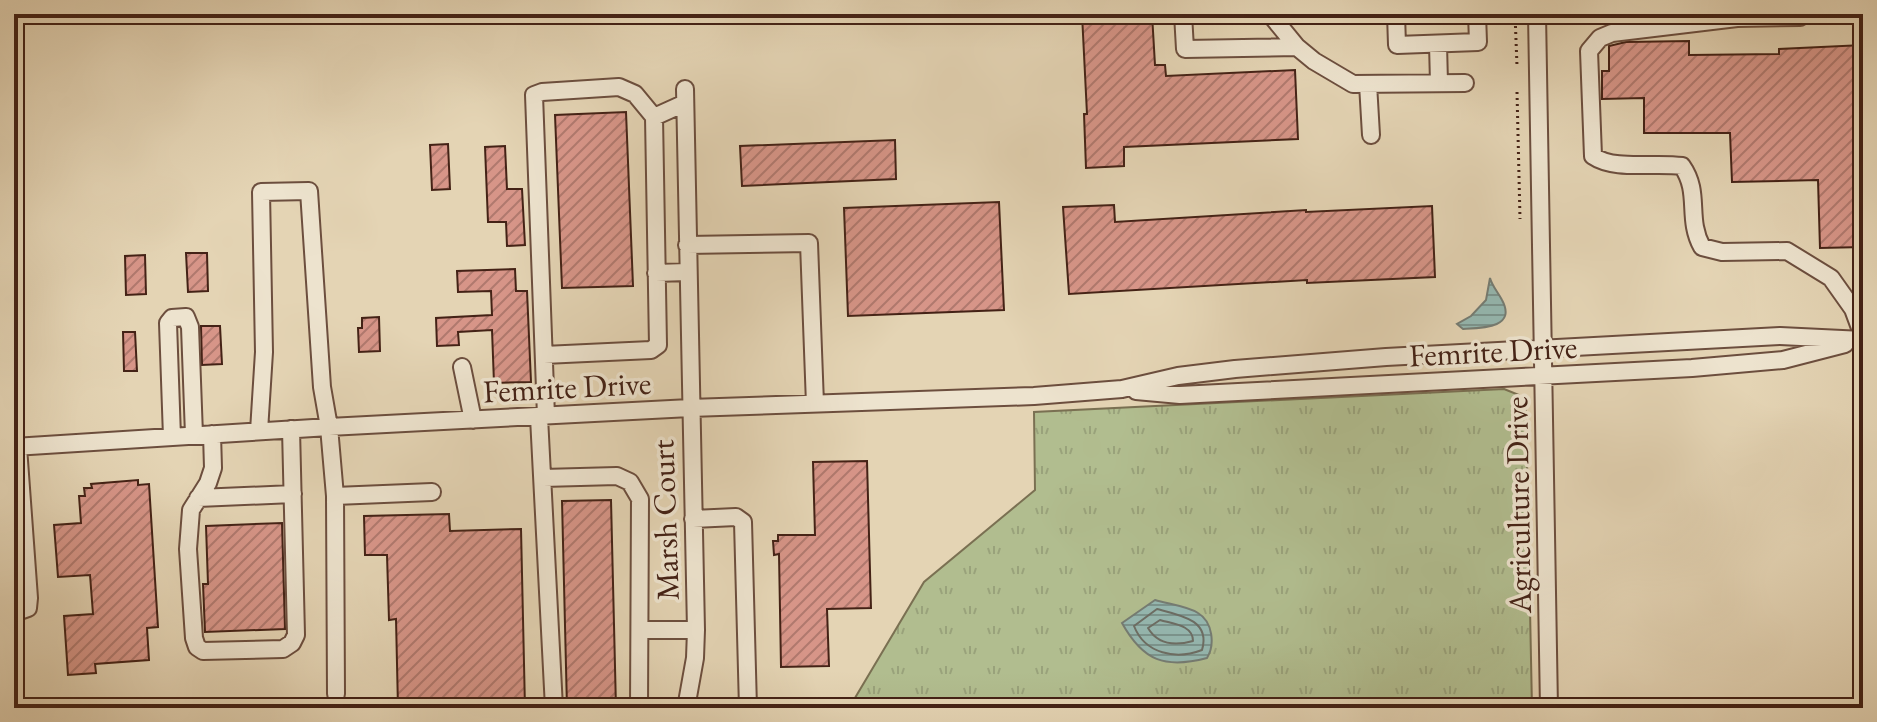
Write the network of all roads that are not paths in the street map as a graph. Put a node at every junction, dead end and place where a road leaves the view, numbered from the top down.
1 (1183, 14) edge
2 (1270, 14) edge
3 (1396, 14) edge
4 (1477, 14) edge
5 (1537, 14) edge
6 (1804, 14) edge
7 (1672, 20) edge
8 (1438, 44) junction
9 (1297, 47) junction
10 (1439, 83) junction
11 (1465, 83) dead end
12 (1368, 84) junction
13 (654, 117) junction
14 (1371, 135) dead end
15 (687, 245) junction
16 (687, 272) junction
17 (656, 273) junction
18 (1863, 339) edge
19 (1544, 350) junction
20 (544, 355) junction
21 (462, 367) dead end
22 (1544, 377) junction
23 (1122, 389) junction
24 (815, 404) junction
25 (690, 408) junction
26 (542, 416) junction
27 (473, 420) junction
28 (329, 427) junction
29 (291, 429) junction
30 (259, 431) junction
31 (212, 434) junction
32 (194, 435) junction
33 (172, 437) junction
34 (16, 447) edge
35 (543, 478) junction
36 (432, 492) dead end
37 (293, 494) junction
38 (18, 495) edge
39 (335, 496) junction
40 (198, 498) junction
41 (693, 519) junction
42 (14, 613) edge
43 (640, 630) junction
44 (696, 630) junction
45 (336, 694) dead end
46 (554, 708) edge
47 (639, 708) edge
48 (686, 708) edge
49 (748, 708) edge
50 (1549, 708) edge

1 - 9 street
2 - 9 street
3 - 8 street
4 - 8 street
5 - 19 street, Agriculture Drive
6 - 7 street
7 - 18 street
8 - 10 street
9 - 12 street
10 - 11 street
10 - 12 street
12 - 14 street
13 - 15 street, Marsh Court
13 - 17 street
13 - 20 street
15 - 16 street, Marsh Court
15 - 24 street
16 - 17 street
16 - 25 street, Marsh Court
17 - 20 street
18 - 19 street, Femrite Drive
18 - 22 street, Femrite Drive
19 - 22 street, Agriculture Drive
19 - 23 street, Femrite Drive
20 - 26 street
21 - 27 street
22 - 23 street, Femrite Drive
22 - 50 street, Agriculture Drive
23 - 24 street, Femrite Drive
24 - 25 street, Femrite Drive
25 - 26 street, Femrite Drive
25 - 41 street, Marsh Court
26 - 27 street, Femrite Drive
26 - 35 street
27 - 28 street, Femrite Drive
28 - 29 street, Femrite Drive
28 - 30 street
28 - 39 street
29 - 30 street, Femrite Drive
29 - 37 street
30 - 31 street, Femrite Drive
31 - 32 street, Femrite Drive
31 - 40 street
32 - 33 street, Femrite Drive
32 - 33 street
33 - 34 street, Femrite Drive
34 - 38 street
35 - 43 street
35 - 46 street
36 - 39 street
37 - 40 street
37 - 40 street
38 - 42 street
39 - 45 street
41 - 44 street, Marsh Court
41 - 49 street
43 - 44 street
43 - 47 street
44 - 48 street, Marsh Court

